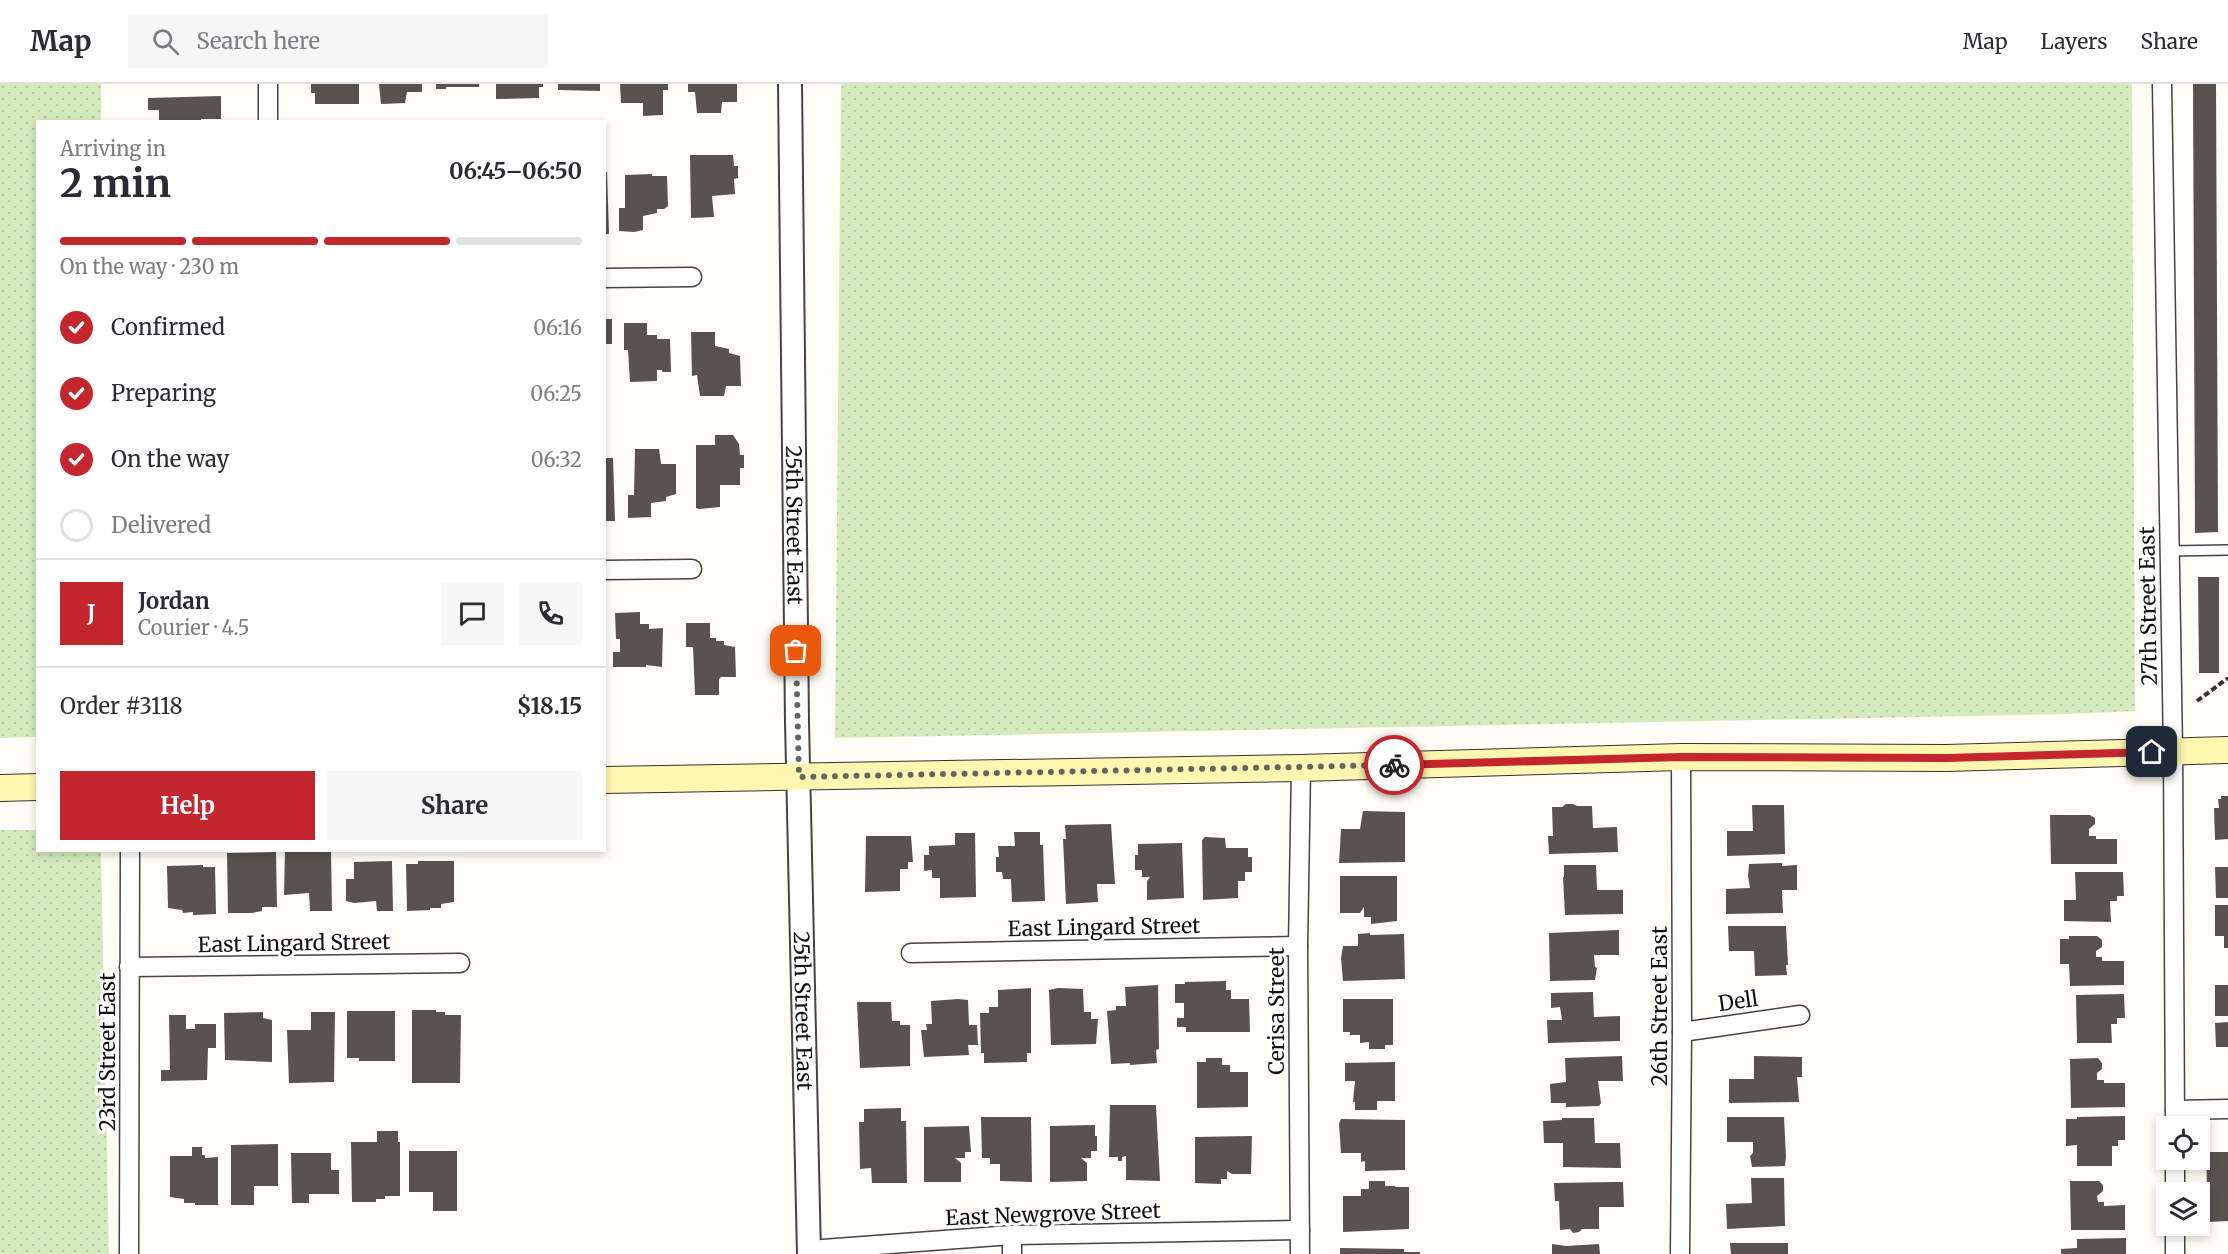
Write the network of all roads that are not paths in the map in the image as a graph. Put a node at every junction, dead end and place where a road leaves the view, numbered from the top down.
1 (268, 84) edge
2 (790, 84) edge
3 (2162, 84) edge
4 (268, 120) edge
5 (692, 277) dead end
6 (606, 278) edge
7 (2228, 550) edge
8 (2170, 552) junction
9 (692, 568) dead end
10 (606, 570) edge
11 (2228, 750) edge
12 (2173, 751) junction
13 (1681, 757) junction
14 (1300, 768) junction
15 (799, 777) junction
16 (606, 780) edge
17 (36, 787) edge
18 (0, 788) edge
19 (130, 852) edge
20 (1298, 946) junction
21 (911, 953) dead end
22 (460, 963) dead end
23 (129, 967) junction
24 (1800, 1015) dead end
25 (1682, 1032) junction
26 (2228, 1109) edge
27 (2175, 1116) edge
28 (2187, 1116) edge
29 (1300, 1230) junction
30 (1012, 1235) junction
31 (2175, 1236) edge
32 (809, 1252) edge
33 (129, 1254) edge
34 (1012, 1254) edge
35 (1300, 1254) edge
36 (1680, 1254) edge
37 (2175, 1254) edge

1 - 4 street
2 - 15 street, 25th Street East
3 - 8 street, 27th Street East
5 - 6 street
7 - 8 lane
8 - 12 street, 27th Street East
9 - 10 street
11 - 12 main road
12 - 13 main road
12 - 27 street, 27th Street East
13 - 14 main road
13 - 25 street, 26th Street East
14 - 15 main road
14 - 20 street, Cerisa Street
15 - 16 main road
15 - 32 street, 25th Street East
17 - 18 main road
19 - 23 street, 23rd Street East
20 - 21 street, East Lingard Street
20 - 29 street, Cerisa Street
22 - 23 street, East Lingard Street
23 - 33 street, 23rd Street East
24 - 25 street, Dell
25 - 36 street, 26th Street East
26 - 28 street
29 - 30 street, East Newgrove Street
29 - 35 street, Cerisa Street
30 - 32 street, East Newgrove Street
30 - 34 street
31 - 37 street

